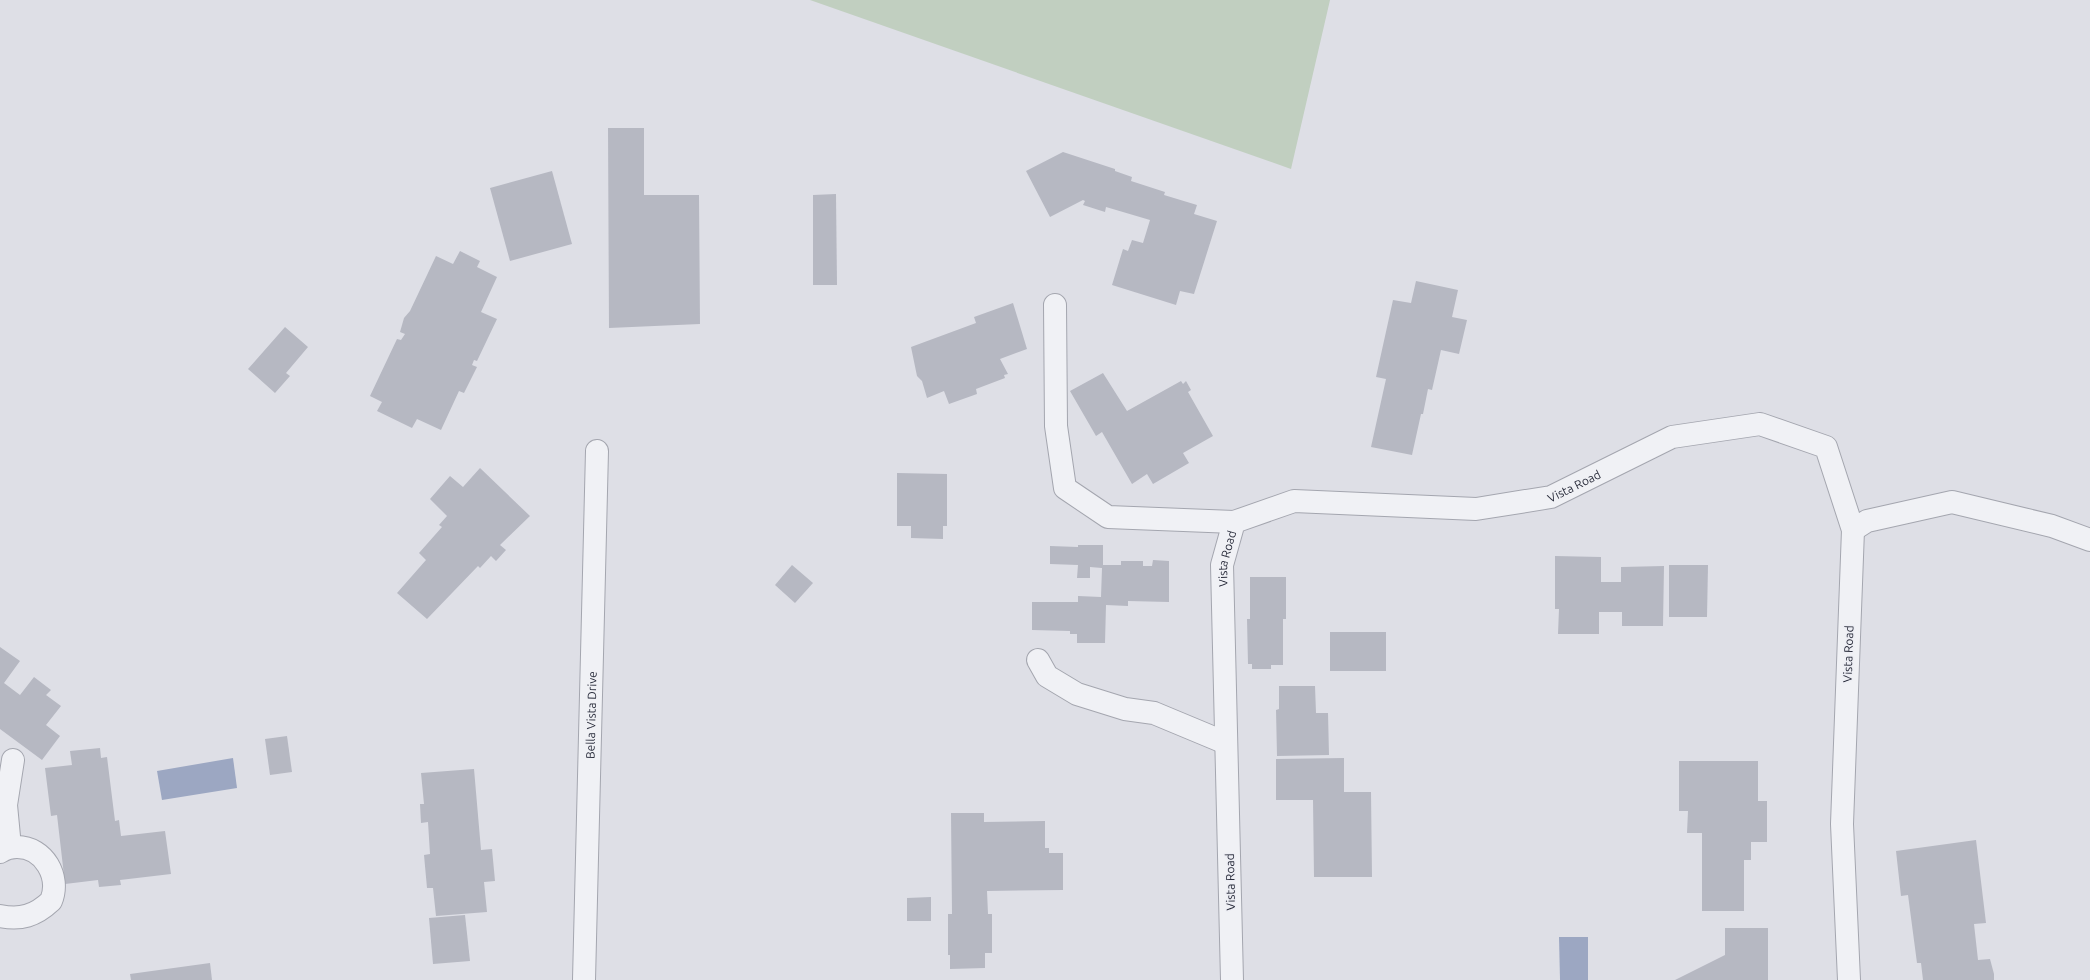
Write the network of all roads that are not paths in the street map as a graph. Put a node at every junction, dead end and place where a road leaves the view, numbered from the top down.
1 (1055, 305) dead end
2 (597, 451) dead end
3 (1234, 522) junction
4 (1853, 530) junction
5 (2090, 540) edge
6 (1038, 660) dead end
7 (1226, 743) junction
8 (14, 760) dead end
9 (5, 850) edge
10 (0, 916) edge
11 (584, 980) edge
12 (1232, 980) edge
13 (1849, 980) edge

1 - 3 street
2 - 11 street, Bella Vista Drive
3 - 4 street, Vista Road
3 - 7 street, Vista Road
4 - 5 street
4 - 13 street, Vista Road
6 - 7 street
7 - 12 street, Vista Road
8 - 9 street
9 - 10 street

